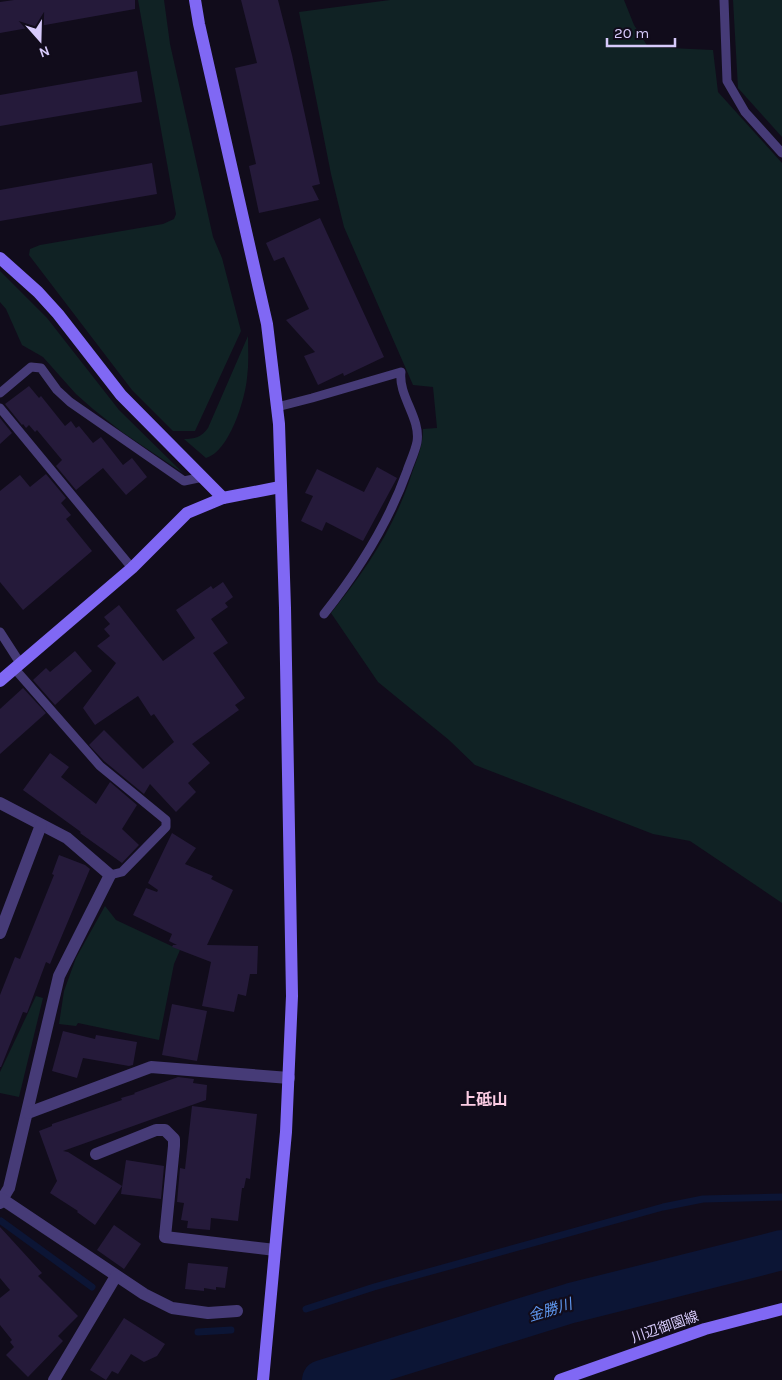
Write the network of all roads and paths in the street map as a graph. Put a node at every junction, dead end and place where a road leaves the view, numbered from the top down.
1 (194, 0) edge
2 (724, 0) edge
3 (782, 153) edge
4 (0, 258) edge
5 (0, 393) edge
6 (277, 407) junction
7 (0, 408) edge
8 (203, 477) junction
9 (280, 487) junction
10 (223, 498) junction
11 (132, 568) junction
12 (324, 614) dead end
13 (0, 632) edge
14 (17, 665) junction
15 (0, 681) edge
16 (0, 803) edge
17 (42, 825) junction
18 (110, 875) junction
19 (0, 933) edge
20 (289, 1078) junction
21 (28, 1113) junction
22 (96, 1154) dead end
23 (1, 1201) edge
24 (275, 1250) junction
25 (116, 1276) junction
26 (782, 1309) edge
27 (237, 1311) dead end
28 (54, 1380) edge
29 (263, 1380) edge
30 (560, 1380) edge

1 - 6 street
2 - 3 lane
4 - 8 street
5 - 8 lane
6 - 9 street
6 - 12 lane
7 - 11 lane
8 - 10 street
9 - 10 street
9 - 20 street
10 - 11 street
11 - 14 street
13 - 14 lane
14 - 15 street
14 - 18 lane
16 - 17 street
17 - 18 street
17 - 19 street
18 - 21 street
20 - 21 street
20 - 24 street
21 - 23 street
22 - 24 street
23 - 25 street
24 - 29 street
25 - 27 street
25 - 28 street
26 - 30 street, 川辺御園線

